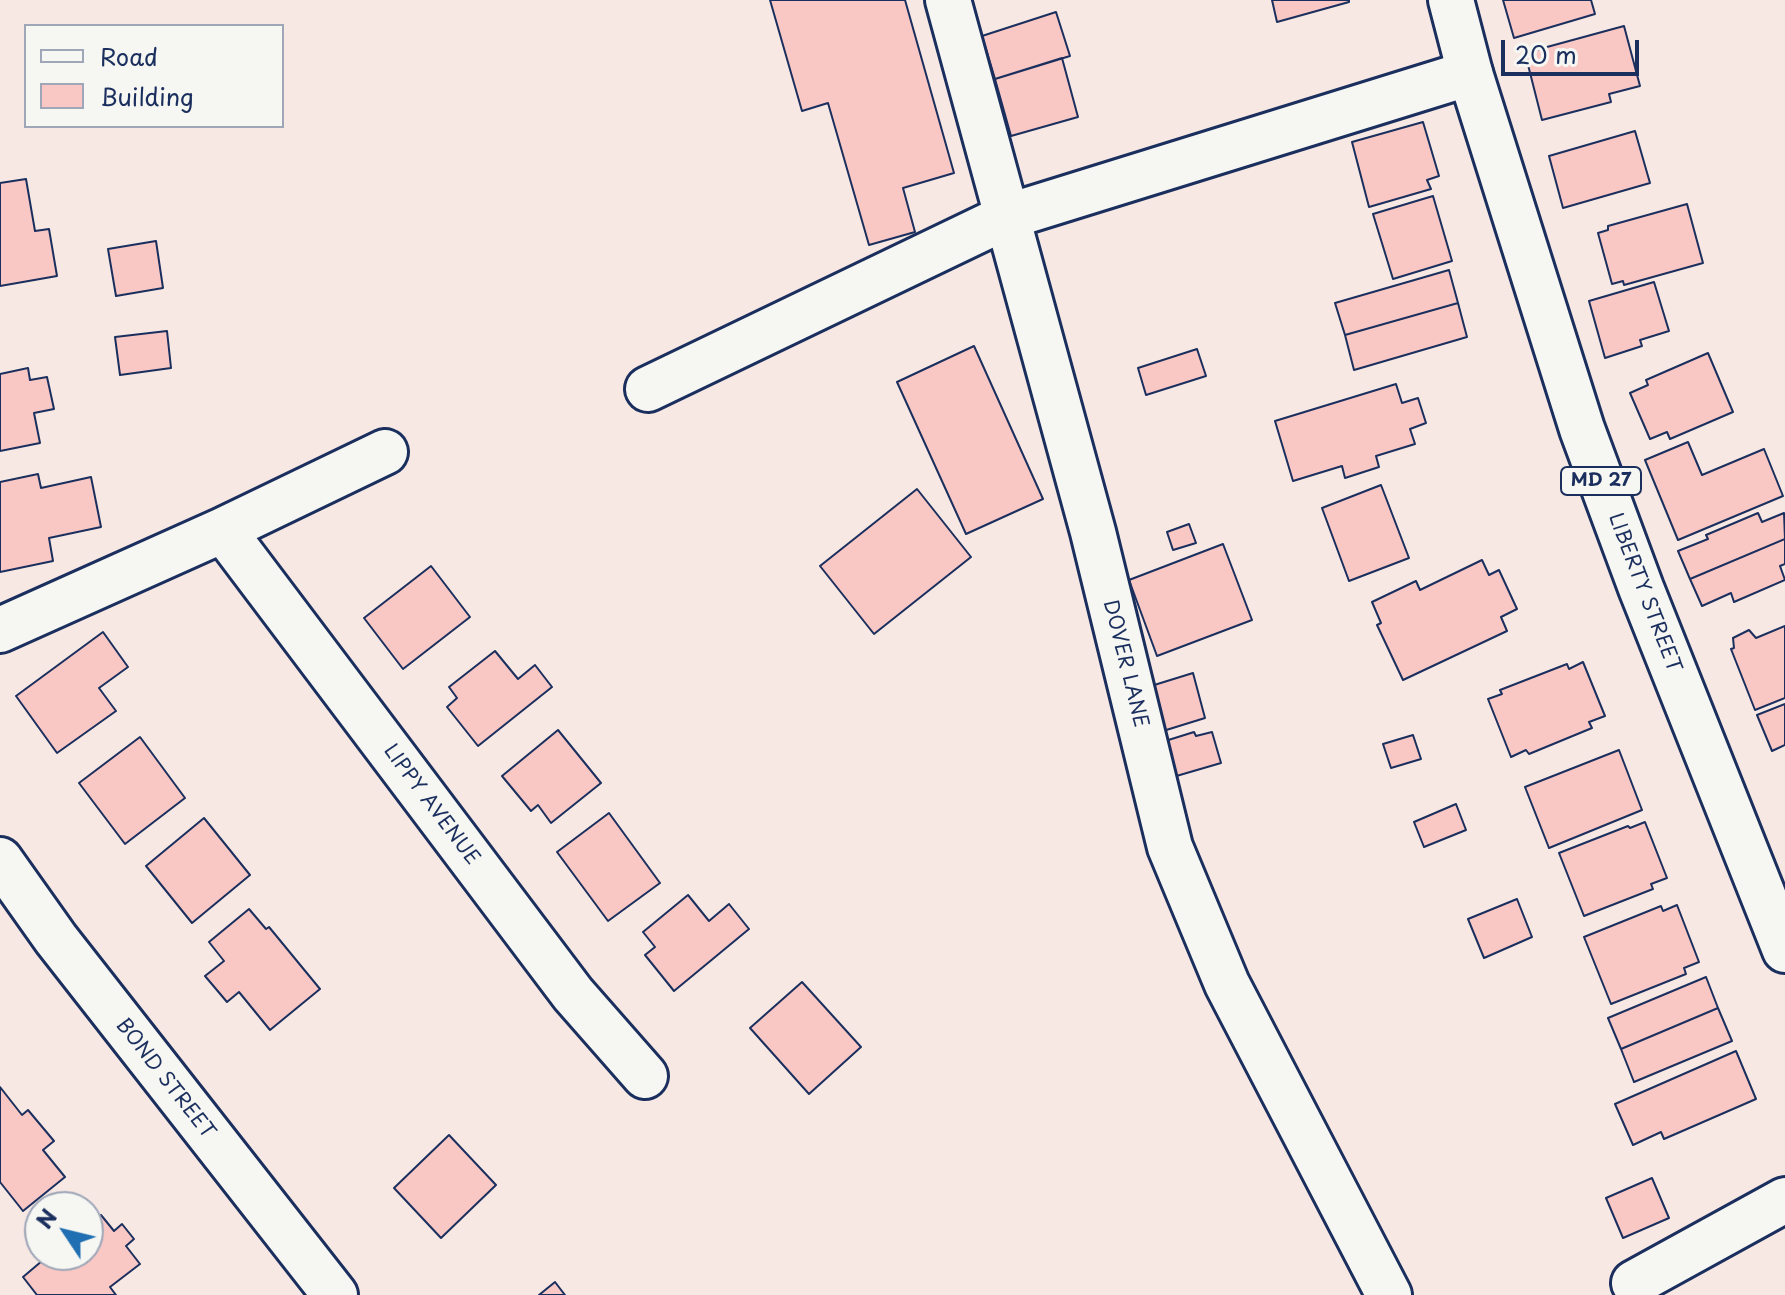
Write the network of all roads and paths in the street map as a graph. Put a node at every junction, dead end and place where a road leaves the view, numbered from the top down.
1 (948, 0) edge
2 (1451, 0) edge
3 (1470, 73) junction
4 (1006, 217) junction
5 (648, 389) dead end
6 (385, 452) dead end
7 (223, 530) junction
8 (0, 630) edge
9 (0, 860) edge
10 (1785, 950) edge
11 (645, 1076) dead end
12 (1785, 1200) edge
13 (1634, 1283) dead end
14 (335, 1295) edge
15 (1389, 1295) edge

1 - 4 main road, DOVER LANE
2 - 3 main road, LIBERTY STREET / MD 27
3 - 4 main road
3 - 10 main road, LIBERTY STREET / MD 27
4 - 5 main road
4 - 15 main road, DOVER LANE
6 - 7 main road
7 - 8 main road
7 - 11 main road, LIPPY AVENUE
9 - 14 main road, BOND STREET
12 - 13 main road

